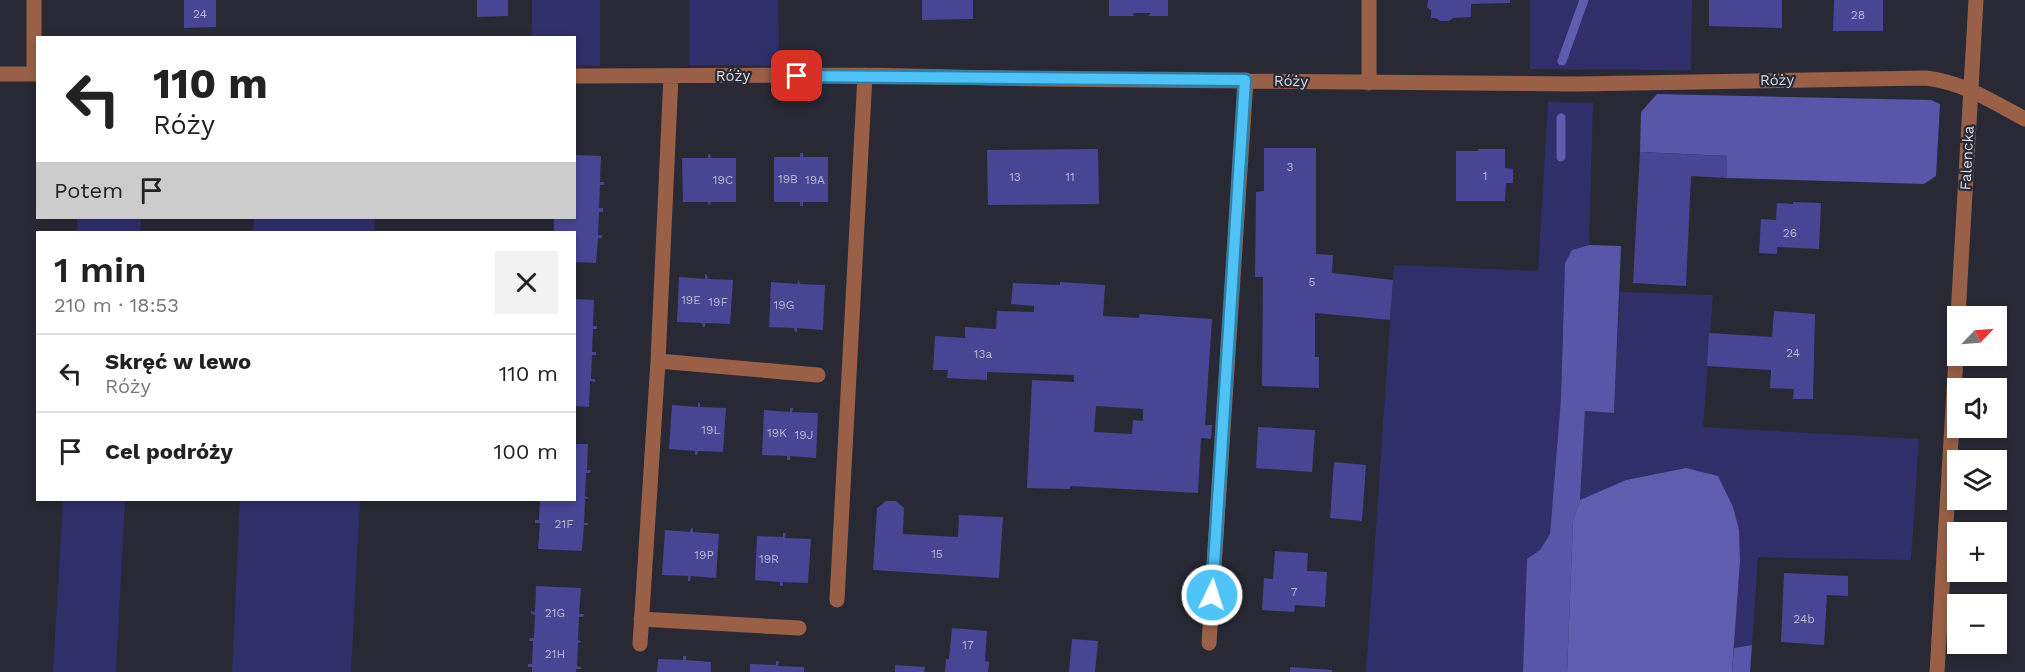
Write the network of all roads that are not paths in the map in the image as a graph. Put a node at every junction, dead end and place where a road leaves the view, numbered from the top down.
1 (34, 0) edge
2 (1370, 0) edge
3 (1976, 0) edge
4 (0, 74) edge
5 (36, 74) edge
6 (865, 75) junction
7 (576, 76) edge
8 (670, 76) junction
9 (1245, 80) junction
10 (1369, 83) junction
11 (1971, 89) junction
12 (2025, 119) edge
13 (1959, 306) edge
14 (658, 361) junction
15 (1956, 366) edge
16 (818, 375) dead end
17 (837, 600) dead end
18 (642, 619) junction
19 (799, 627) dead end
20 (1209, 643) dead end
21 (640, 644) dead end
22 (1937, 672) edge

1 - 5 street
2 - 10 street
3 - 11 street, Falencka
4 - 5 street
6 - 8 street, Róży
6 - 9 street, Róży
6 - 17 street
7 - 8 street, Róży
8 - 14 street
9 - 10 street, Róży
9 - 20 street
10 - 11 street, Róży
11 - 12 street, Róży
11 - 13 street, Falencka
14 - 16 street
14 - 18 street
15 - 22 street
18 - 19 street
18 - 21 street

